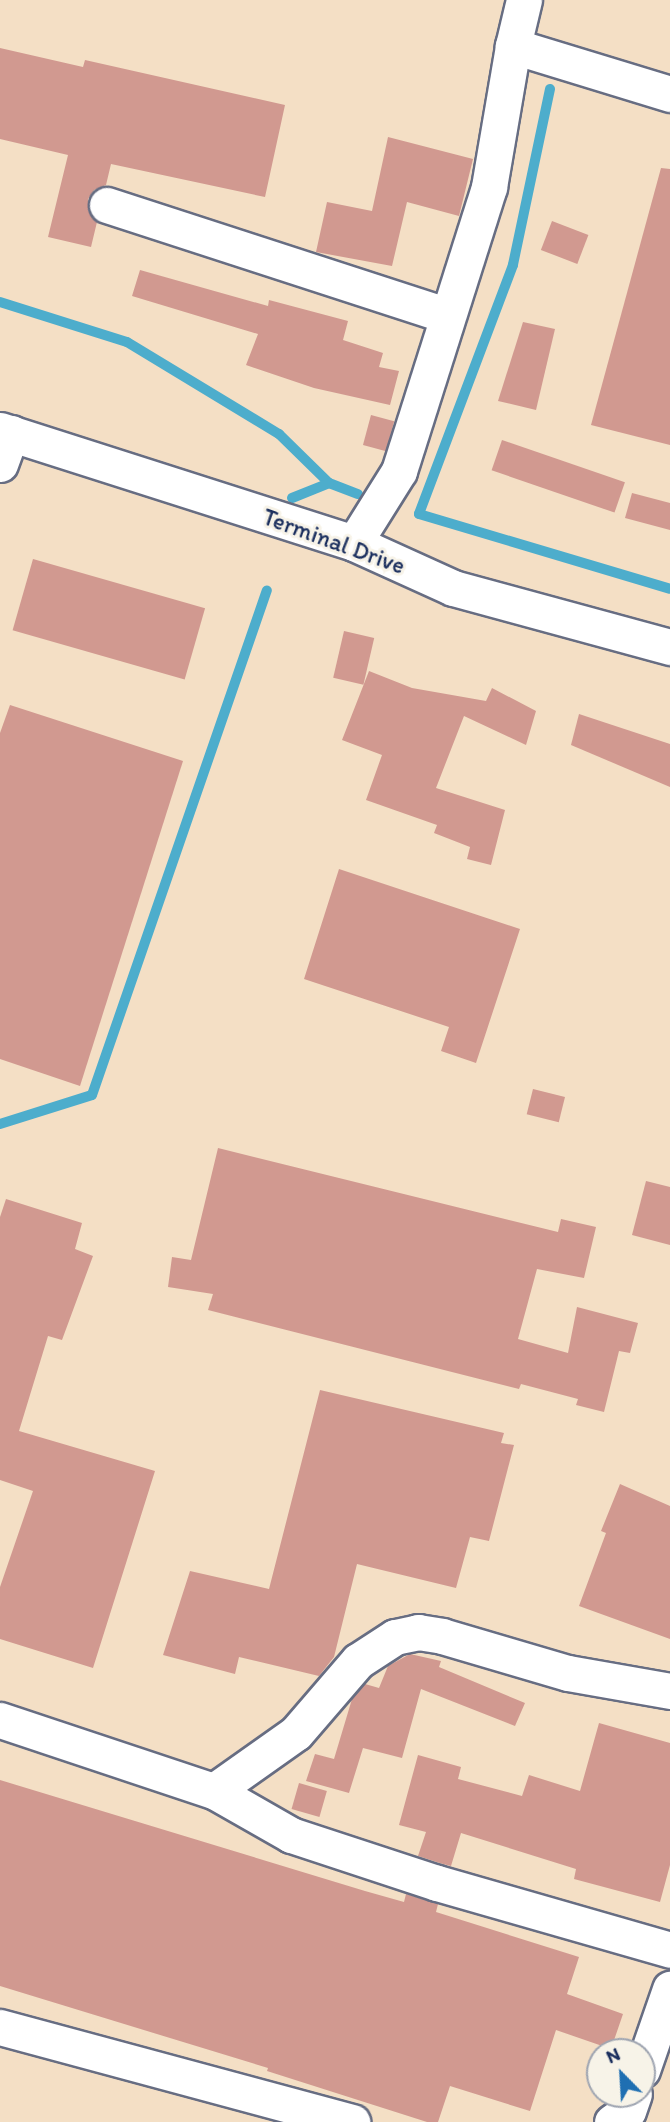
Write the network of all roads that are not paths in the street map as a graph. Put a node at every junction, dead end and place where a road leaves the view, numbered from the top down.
1 (524, 0) edge
2 (513, 46) junction
3 (670, 94) edge
4 (107, 205) dead end
5 (446, 315) junction
6 (4, 442) edge
7 (354, 543) junction
8 (670, 647) edge
9 (670, 1691) edge
10 (0, 1720) edge
11 (214, 1791) junction
12 (670, 1950) edge
13 (670, 1989) edge
14 (0, 2027) edge
15 (653, 2038) edge
16 (629, 2108) edge
17 (352, 2122) edge
18 (612, 2122) edge

1 - 2 street
2 - 3 street
2 - 5 street
4 - 5 street
5 - 7 street
6 - 7 street, Terminal Drive
7 - 8 street, Terminal Drive
9 - 11 street
10 - 11 street
11 - 12 street
13 - 15 street
14 - 17 street
16 - 18 street

